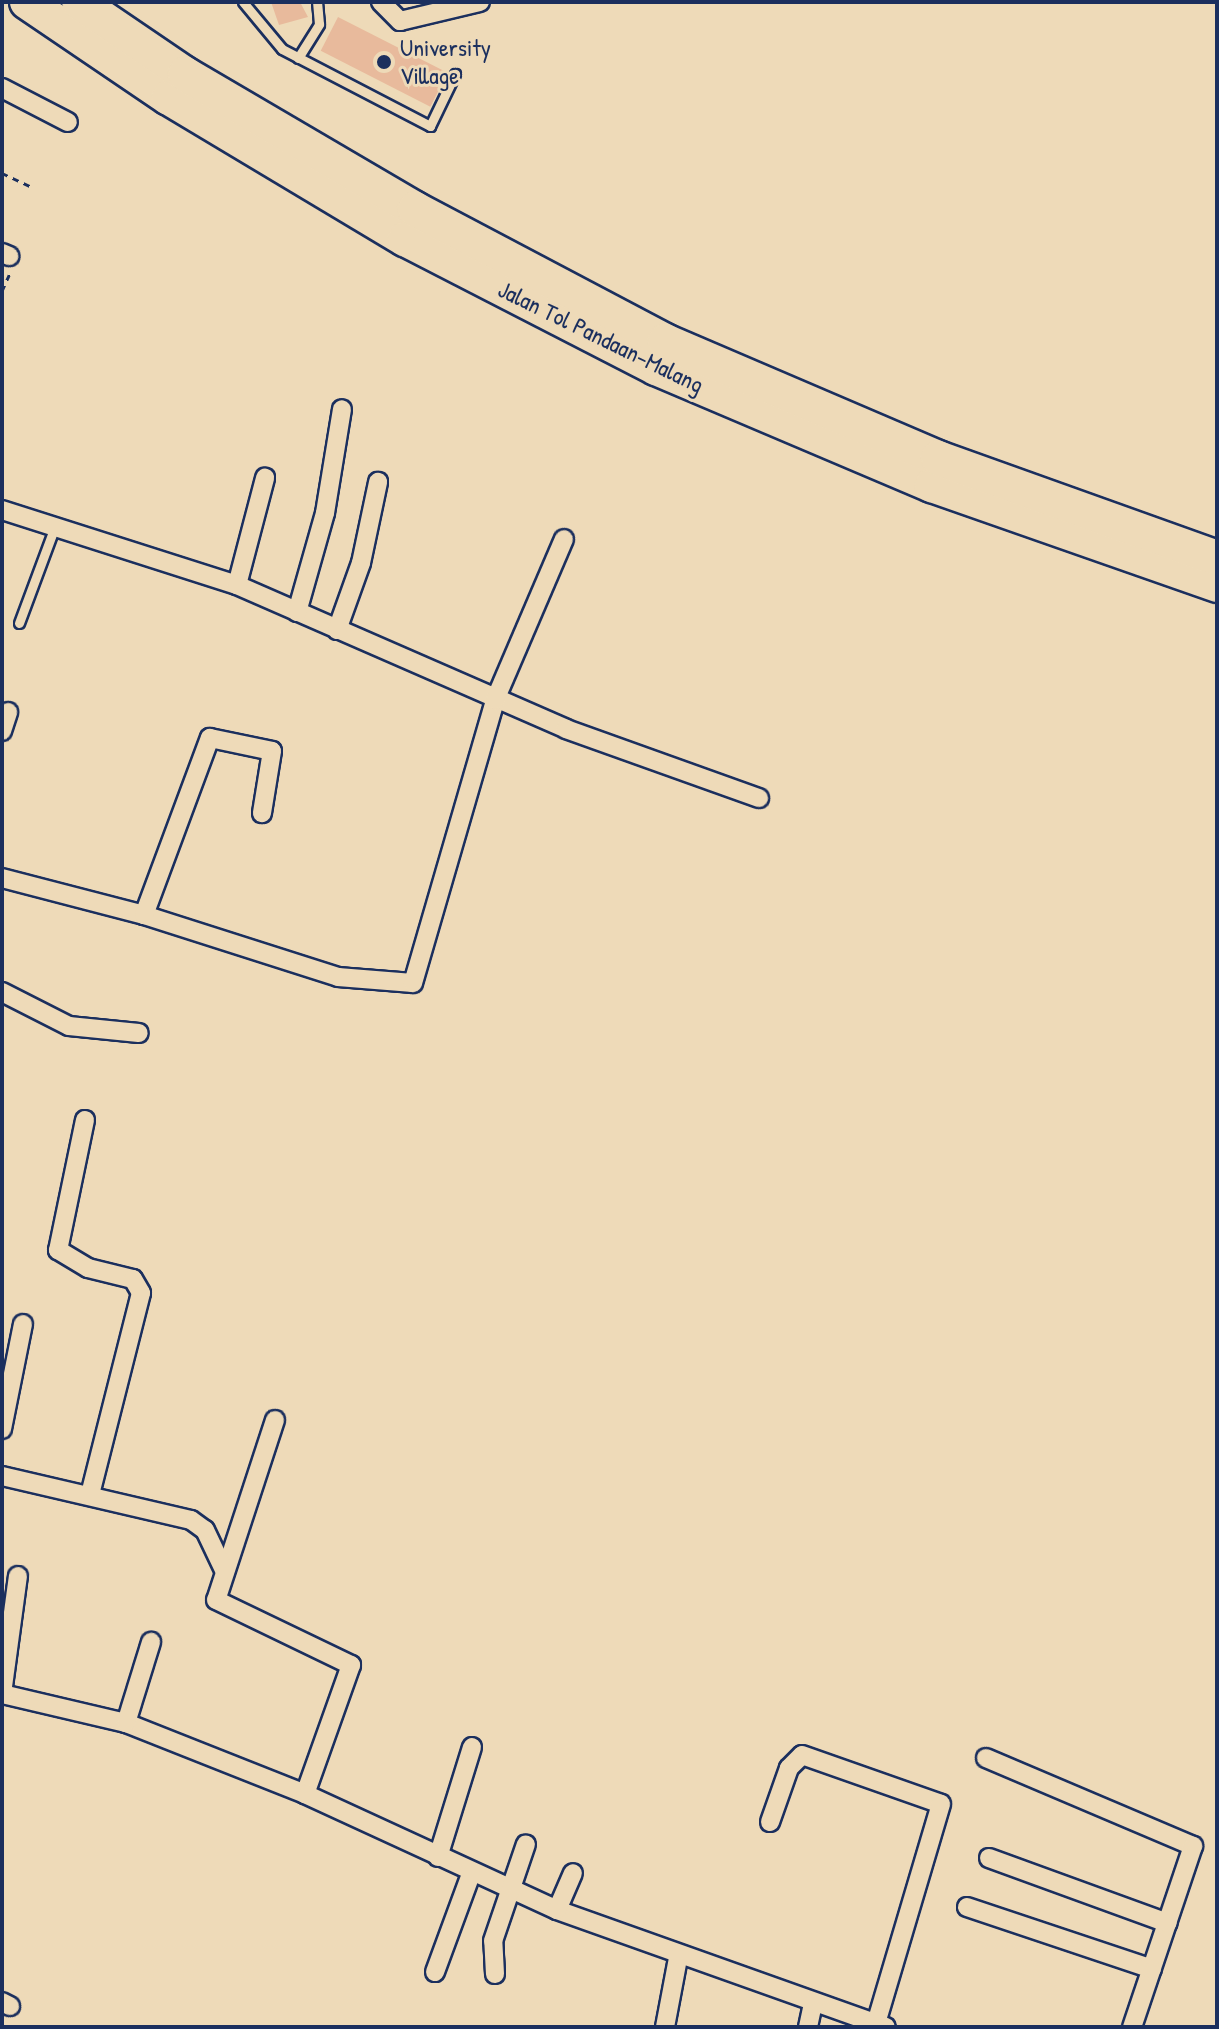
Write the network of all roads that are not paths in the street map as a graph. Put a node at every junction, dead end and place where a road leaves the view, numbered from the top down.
1 (27, 2) edge
2 (79, 2) edge
3 (243, 2) edge
4 (317, 2) edge
5 (381, 2) edge
6 (480, 2) edge
7 (298, 58) junction
8 (455, 74) dead end
9 (2, 88) edge
10 (68, 122) dead end
11 (342, 409) dead end
12 (265, 478) dead end
13 (378, 482) dead end
14 (2, 510) edge
15 (54, 529) junction
16 (564, 539) dead end
17 (1217, 558) edge
18 (237, 585) junction
19 (1217, 585) edge
20 (297, 612) junction
21 (19, 623) dead end
22 (337, 630) junction
23 (495, 700) junction
24 (8, 712) dead end
25 (2, 731) edge
26 (759, 798) dead end
27 (262, 813) dead end
28 (2, 878) edge
29 (144, 915) junction
30 (2, 992) edge
31 (139, 1033) dead end
32 (85, 1120) dead end
33 (23, 1324) dead end
34 (275, 1420) dead end
35 (2, 1429) edge
36 (2, 1476) edge
37 (90, 1495) junction
38 (224, 1570) junction
39 (18, 1576) dead end
40 (151, 1642) dead end
41 (2, 1694) edge
42 (126, 1723) junction
43 (472, 1747) dead end
44 (986, 1758) dead end
45 (305, 1794) junction
46 (770, 1822) dead end
47 (526, 1844) dead end
48 (438, 1857) junction
49 (989, 1858) dead end
50 (573, 1873) dead end
51 (471, 1874) junction
52 (508, 1891) junction
53 (967, 1907) dead end
54 (557, 1910) junction
55 (1168, 1923) junction
56 (678, 1958) junction
57 (1152, 1969) junction
58 (435, 1972) dead end
59 (495, 1974) dead end
60 (813, 2003) junction
61 (881, 2025) edge
62 (665, 2027) edge
63 (808, 2027) edge
64 (1132, 2027) edge

1 - 19 highway, Jalan Tol Pandaan–Malang
2 - 17 highway, Jalan Tol Pandaan–Malang
3 - 7 lane
4 - 7 lane
5 - 6 street
7 - 8 lane
9 - 10 street
11 - 20 street
12 - 18 street
13 - 22 street
14 - 15 street
15 - 18 street
15 - 21 lane
16 - 23 street
18 - 20 street
20 - 22 street
22 - 23 street
23 - 26 street
23 - 29 street
24 - 25 street
27 - 29 street
28 - 29 street
30 - 31 street
32 - 37 street
33 - 35 street
34 - 38 street
36 - 37 street
37 - 38 street
38 - 45 street
39 - 41 street
40 - 42 street
41 - 42 street
42 - 45 street
43 - 48 street
44 - 55 street
45 - 48 street
46 - 61 street
47 - 52 street
48 - 51 street
49 - 55 street
50 - 54 street
51 - 52 street
51 - 58 street
52 - 54 street
52 - 59 street
53 - 57 street
54 - 56 street
55 - 57 street
56 - 60 street
56 - 62 street
57 - 64 street
60 - 61 street
60 - 63 street

